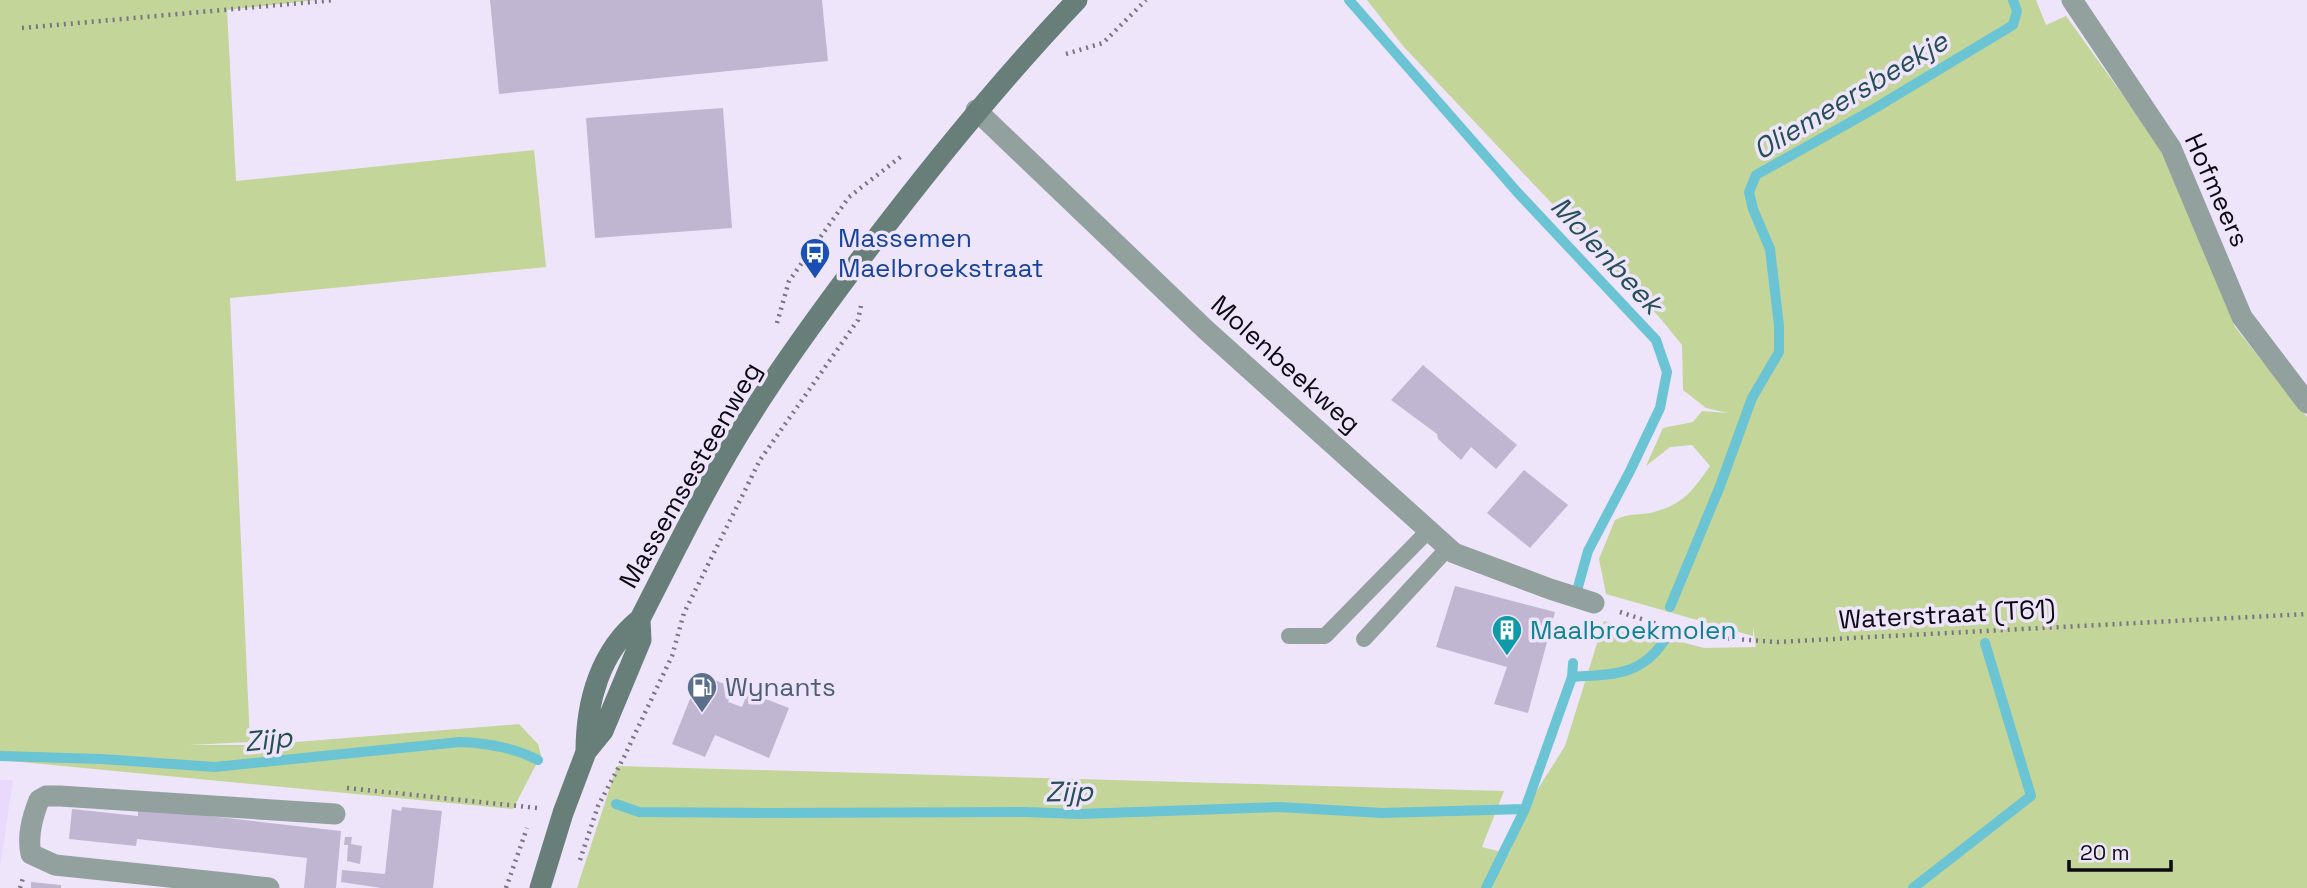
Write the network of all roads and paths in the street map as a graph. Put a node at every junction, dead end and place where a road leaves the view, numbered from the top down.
1 (335, 0) edge
2 (1077, 0) edge
3 (1146, 0) edge
4 (2072, 0) edge
5 (22, 28) dead end
6 (1060, 56) dead end
7 (976, 110) junction
8 (863, 301) dead end
9 (2307, 403) edge
10 (1429, 531) junction
11 (1448, 548) junction
12 (1594, 603) joint
13 (2307, 614) edge
14 (1289, 636) dead end
15 (1364, 639) dead end
16 (563, 813) junction
17 (335, 814) joint
18 (590, 829) junction
19 (579, 864) dead end
20 (235, 886) edge
21 (269, 888) edge
22 (540, 888) edge

1 - 5 path
2 - 7 main road, Massemsesteenweg
3 - 6 path
4 - 9 street, Hofmeers
7 - 10 street, Molenbeekweg
7 - 16 main road, Massemsesteenweg
8 - 18 path
10 - 11 street, Molenbeekweg
10 - 14 lane
11 - 12 street, Molenbeekweg
11 - 15 lane
12 - 13 path, Waterstraat (T61)
16 - 17 path
16 - 18 path
16 - 22 main road, Massemsesteenweg
17 - 20 street
18 - 19 path
20 - 21 street

